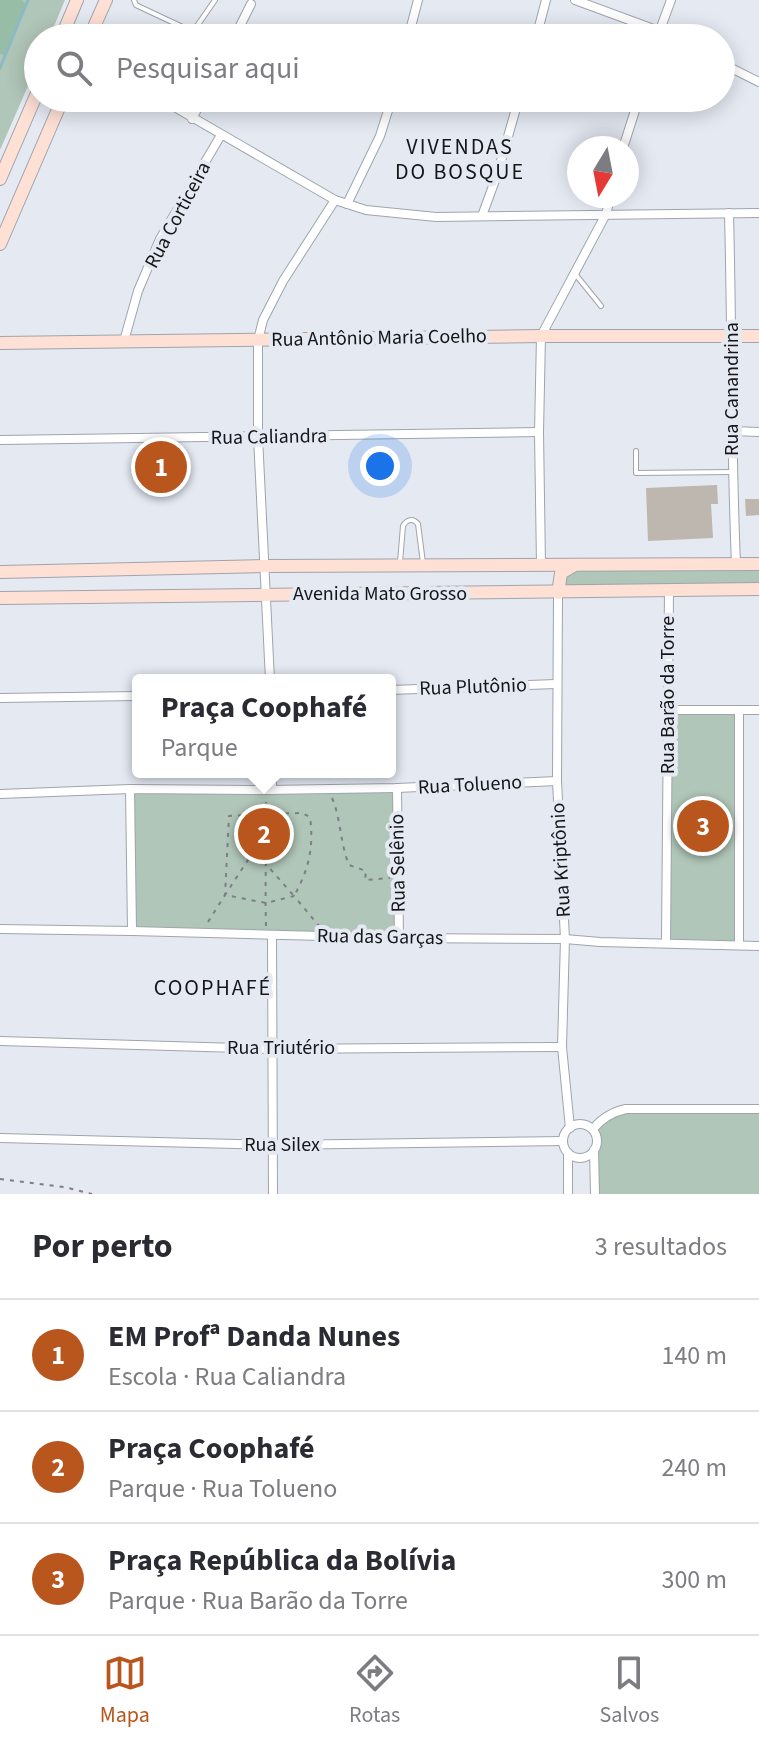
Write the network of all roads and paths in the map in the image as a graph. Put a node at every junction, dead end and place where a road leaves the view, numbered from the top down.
1 (77, 0) edge
2 (106, 0) edge
3 (134, 0) edge
4 (215, 0) edge
5 (418, 0) edge
6 (546, 0) edge
7 (575, 0) edge
8 (671, 0) edge
9 (251, 4) dead end
10 (67, 24) edge
11 (95, 24) edge
12 (176, 24) edge
13 (198, 24) edge
14 (241, 24) edge
15 (412, 24) edge
16 (540, 24) edge
17 (632, 24) edge
18 (662, 24) edge
19 (735, 70) edge
20 (759, 82) edge
21 (29, 112) edge
22 (57, 112) edge
23 (181, 112) edge
24 (196, 112) edge
25 (388, 112) edge
26 (515, 112) edge
27 (635, 112) edge
28 (192, 119) junction
29 (221, 135) junction
30 (627, 136) edge
31 (0, 179) edge
32 (335, 200) junction
33 (347, 204) junction
34 (608, 208) edge
35 (729, 213) junction
36 (759, 213) edge
37 (606, 214) junction
38 (482, 216) junction
39 (0, 244) edge
40 (575, 273) junction
41 (601, 306) dead end
42 (541, 336) junction
43 (732, 336) junction
44 (759, 336) edge
45 (258, 340) junction
46 (124, 341) junction
47 (0, 343) edge
48 (732, 431) junction
49 (539, 432) junction
50 (759, 432) edge
51 (258, 437) junction
52 (0, 440) edge
53 (636, 451) dead end
54 (732, 472) junction
55 (736, 564) junction
56 (759, 564) edge
57 (541, 565) junction
58 (576, 565) junction
59 (263, 566) junction
60 (399, 566) junction
61 (423, 566) junction
62 (0, 572) edge
63 (725, 589) junction
64 (759, 589) edge
65 (669, 591) junction
66 (558, 593) junction
67 (267, 595) junction
68 (0, 598) edge
69 (270, 674) edge
70 (556, 684) junction
71 (396, 690) edge
72 (132, 696) edge
73 (0, 698) edge
74 (669, 710) junction
75 (739, 710) junction
76 (759, 710) edge
77 (271, 778) edge
78 (557, 781) junction
79 (397, 788) junction
80 (130, 789) junction
81 (328, 789) junction
82 (269, 790) junction
83 (0, 794) edge
84 (267, 814) junction
85 (266, 832) junction
86 (266, 864) junction
87 (398, 878) junction
88 (225, 895) junction
89 (294, 896) junction
90 (266, 903) junction
91 (0, 929) edge
92 (132, 931) junction
93 (201, 933) junction
94 (269, 935) junction
95 (328, 936) junction
96 (399, 938) junction
97 (565, 939) junction
98 (666, 942) junction
99 (739, 945) junction
100 (759, 946) edge
101 (0, 1041) edge
102 (562, 1047) junction
103 (271, 1049) junction
104 (759, 1109) edge
105 (570, 1128) junction
106 (593, 1129) junction
107 (0, 1138) edge
108 (563, 1141) junction
109 (272, 1145) junction
110 (594, 1150) junction
111 (568, 1153) junction
112 (0, 1179) edge
113 (92, 1194) edge
114 (273, 1194) edge
115 (568, 1194) edge
116 (595, 1194) edge

1 - 10 main road
2 - 11 main road
3 - 12 lane
4 - 13 lane
5 - 15 street
6 - 16 street
7 - 17 street
8 - 18 street
9 - 14 street
19 - 20 street
21 - 31 main road
22 - 39 main road
23 - 28 street
24 - 28 street
25 - 33 street
26 - 38 street
27 - 30 street
28 - 29 street
29 - 32 street
29 - 46 street, Rua Corticeira
32 - 33 street
32 - 45 street
33 - 38 street
34 - 37 street
35 - 36 street
35 - 37 street
35 - 43 street, Rua Canandrina
37 - 38 street
37 - 40 street
40 - 41 lane
40 - 42 street
42 - 43 main road, Rua Antônio Maria Coelho
42 - 45 main road, Rua Antônio Maria Coelho
42 - 49 street
43 - 44 main road, Rua Antônio Maria Coelho
43 - 48 street, Rua Canandrina
45 - 46 main road, Rua Antônio Maria Coelho
45 - 51 street
46 - 47 main road, Rua Antônio Maria Coelho
48 - 50 street
48 - 54 street, Rua Canandrina
49 - 51 street, Rua Caliandra
49 - 57 street
51 - 52 street, Rua Caliandra
51 - 59 street
53 - 54 lane
54 - 55 street, Rua Canandrina
55 - 56 main road, Avenida Mato Grosso
55 - 58 main road, Avenida Mato Grosso
55 - 63 main road
57 - 58 main road, Avenida Mato Grosso
57 - 61 main road, Avenida Mato Grosso
58 - 66 main road
59 - 60 main road, Avenida Mato Grosso
59 - 62 main road, Avenida Mato Grosso
59 - 67 street
60 - 61 main road, Avenida Mato Grosso
60 - 61 lane
63 - 64 main road, Avenida Mato Grosso
63 - 65 main road, Avenida Mato Grosso
65 - 66 main road, Avenida Mato Grosso
65 - 74 street, Rua Barão da Torre
66 - 67 main road, Avenida Mato Grosso
66 - 70 street, Rua Kriptônio
67 - 68 main road, Avenida Mato Grosso
67 - 69 street
70 - 71 street, Rua Plutônio
70 - 78 street, Rua Kriptônio
72 - 73 street
74 - 75 street
74 - 98 street, Rua Barão da Torre
75 - 76 street
75 - 99 street
77 - 82 street
78 - 79 street, Rua Tolueno
78 - 97 street, Rua Kriptônio
79 - 81 street, Rua Tolueno
79 - 87 street, Rua Selênio
80 - 82 street, Rua Tolueno
80 - 83 street, Rua Tolueno
80 - 92 street
81 - 82 street, Rua Tolueno
81 - 87 path
82 - 84 path
84 - 85 path
84 - 88 path
84 - 89 path
85 - 86 path
85 - 88 path
86 - 89 path
86 - 90 path
87 - 96 street, Rua Selênio
88 - 90 path
88 - 93 path
89 - 90 path
89 - 95 path
90 - 94 path
91 - 92 street, Rua das Garças
92 - 93 street, Rua das Garças
93 - 94 street, Rua das Garças
94 - 95 street, Rua das Garças
94 - 103 street
95 - 96 street, Rua das Garças
96 - 97 street, Rua das Garças
97 - 98 street, Rua das Garças
97 - 102 street, Rua Kriptônio
98 - 99 street, Rua das Garças
99 - 100 street, Rua das Garças
101 - 103 street, Rua Triutério
102 - 103 street, Rua Triutério
102 - 105 street, Rua Kriptônio
103 - 109 street
104 - 106 street
105 - 106 street
105 - 108 street
106 - 110 street
107 - 109 street, Rua Silex
108 - 109 street, Rua Silex
108 - 111 street
109 - 114 street
110 - 111 street
110 - 116 street
111 - 115 street
112 - 113 path

